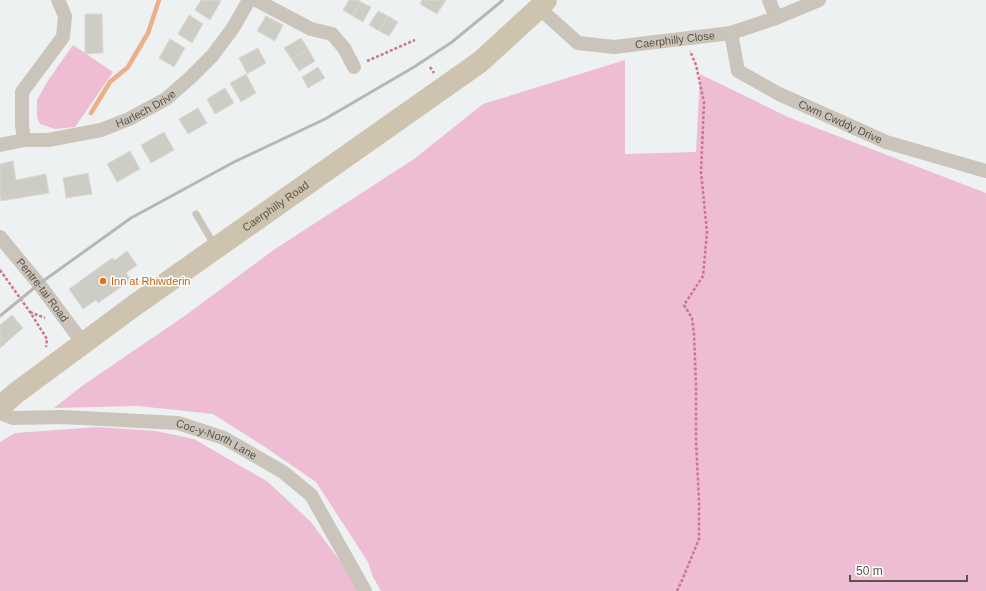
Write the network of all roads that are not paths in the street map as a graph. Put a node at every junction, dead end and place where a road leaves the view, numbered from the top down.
1 (58, 0) edge
2 (249, 0) edge
3 (256, 0) edge
4 (769, 0) edge
5 (819, 0) edge
6 (543, 4) edge
7 (776, 18) junction
8 (731, 33) junction
9 (354, 67) road end
10 (24, 140) junction
11 (0, 145) edge
12 (986, 171) edge
13 (196, 214) dead end
14 (0, 237) edge
15 (216, 248) junction
16 (83, 343) junction
17 (0, 407) edge
18 (0, 413) edge
19 (365, 591) edge

1 - 10 street
2 - 10 street, Harlech Drive
3 - 9 street
4 - 7 street
5 - 7 street, Caerphilly Close
6 - 8 street, Caerphilly Close
6 - 15 main road, Caerphilly Road
7 - 8 street, Caerphilly Close
8 - 12 street, Cwm Cwddy Drive
10 - 11 street, Harlech Drive
13 - 15 lane
14 - 16 street, Pentre-tai Road
15 - 16 main road, Caerphilly Road
16 - 17 main road, Caerphilly Road
18 - 19 street, Coc-y-North Lane

